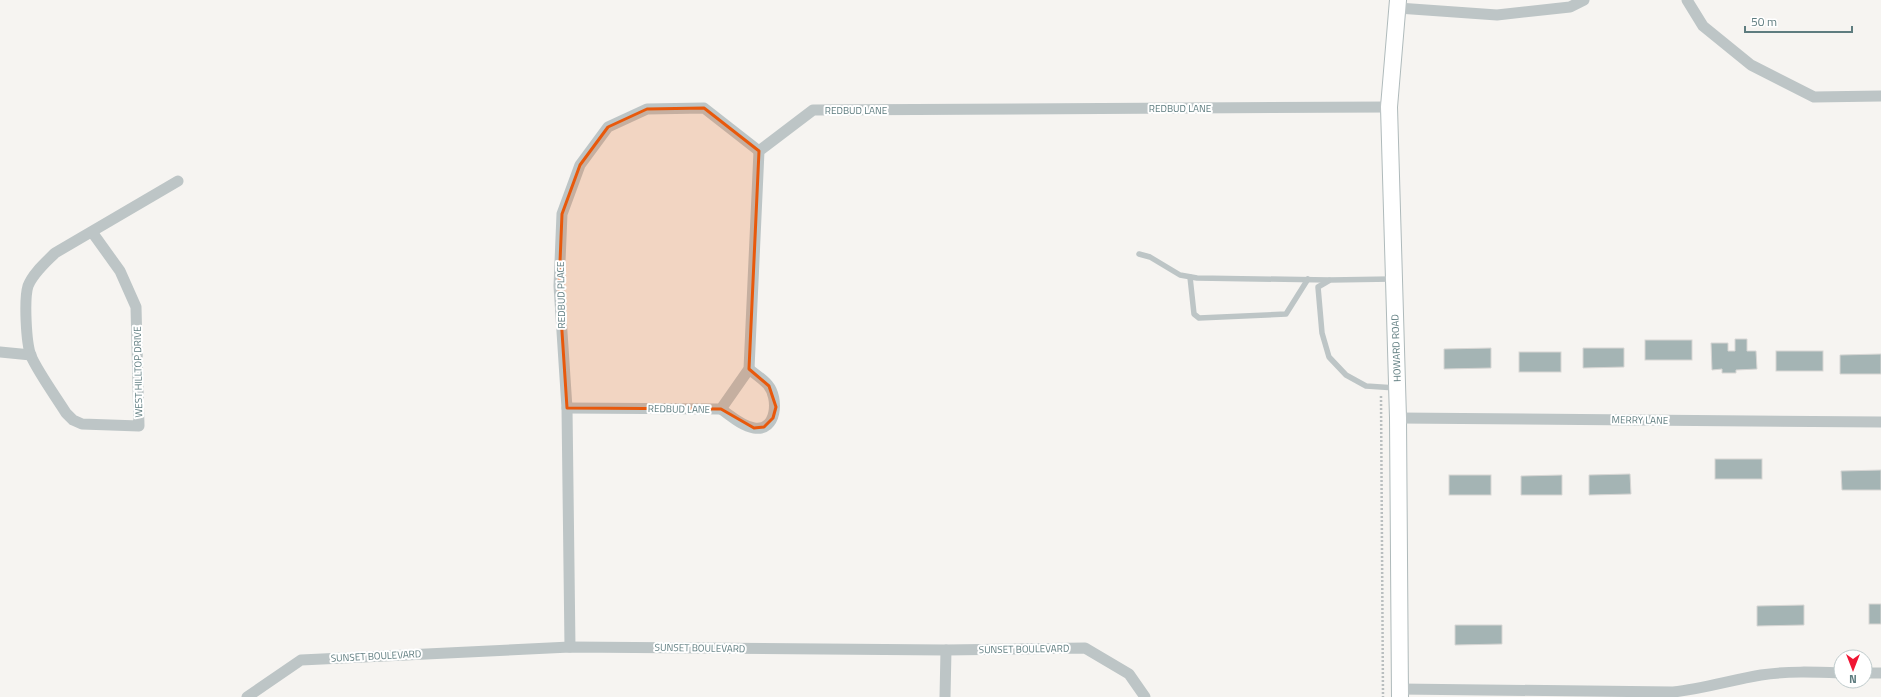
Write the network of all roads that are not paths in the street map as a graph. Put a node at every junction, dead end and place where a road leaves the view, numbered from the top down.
1 (1584, 0) edge
2 (1687, 0) edge
3 (1398, 4) edge
4 (1881, 96) edge
5 (1389, 107) junction
6 (759, 151) junction
7 (178, 181) dead end
8 (92, 232) junction
9 (1139, 254) dead end
10 (1190, 277) junction
11 (1308, 279) junction
12 (1394, 279) junction
13 (1330, 280) junction
14 (0, 352) edge
15 (31, 355) junction
16 (749, 369) junction
17 (1397, 388) junction
18 (567, 408) junction
19 (721, 409) junction
20 (1398, 418) junction
21 (1881, 422) edge
22 (570, 647) junction
23 (946, 650) junction
24 (1833, 673) edge
25 (1400, 693) edge
26 (247, 697) edge
27 (945, 697) edge
28 (1145, 697) edge

1 - 3 street
2 - 4 street
3 - 5 street, HOWARD ROAD
5 - 6 street, REDBUD LANE
5 - 12 street, HOWARD ROAD
6 - 16 street
6 - 18 street, REDBUD PLACE
7 - 8 street, WEST HILLTOP DRIVE
8 - 15 street, WEST HILLTOP DRIVE
8 - 15 street, WEST HILLTOP DRIVE
9 - 10 lane
10 - 11 lane
10 - 11 lane
11 - 13 lane
12 - 13 lane
12 - 17 street, HOWARD ROAD
13 - 17 lane
14 - 15 street
16 - 19 street, REDBUD LANE
16 - 19 street
17 - 20 street, HOWARD ROAD
18 - 19 street, REDBUD LANE
18 - 22 street, REDBUD PLACE
20 - 21 street, MERRY LANE
20 - 25 street, HOWARD ROAD
22 - 23 street, SUNSET BOULEVARD
22 - 26 street, SUNSET BOULEVARD
23 - 27 street
23 - 28 street, SUNSET BOULEVARD
24 - 25 street

